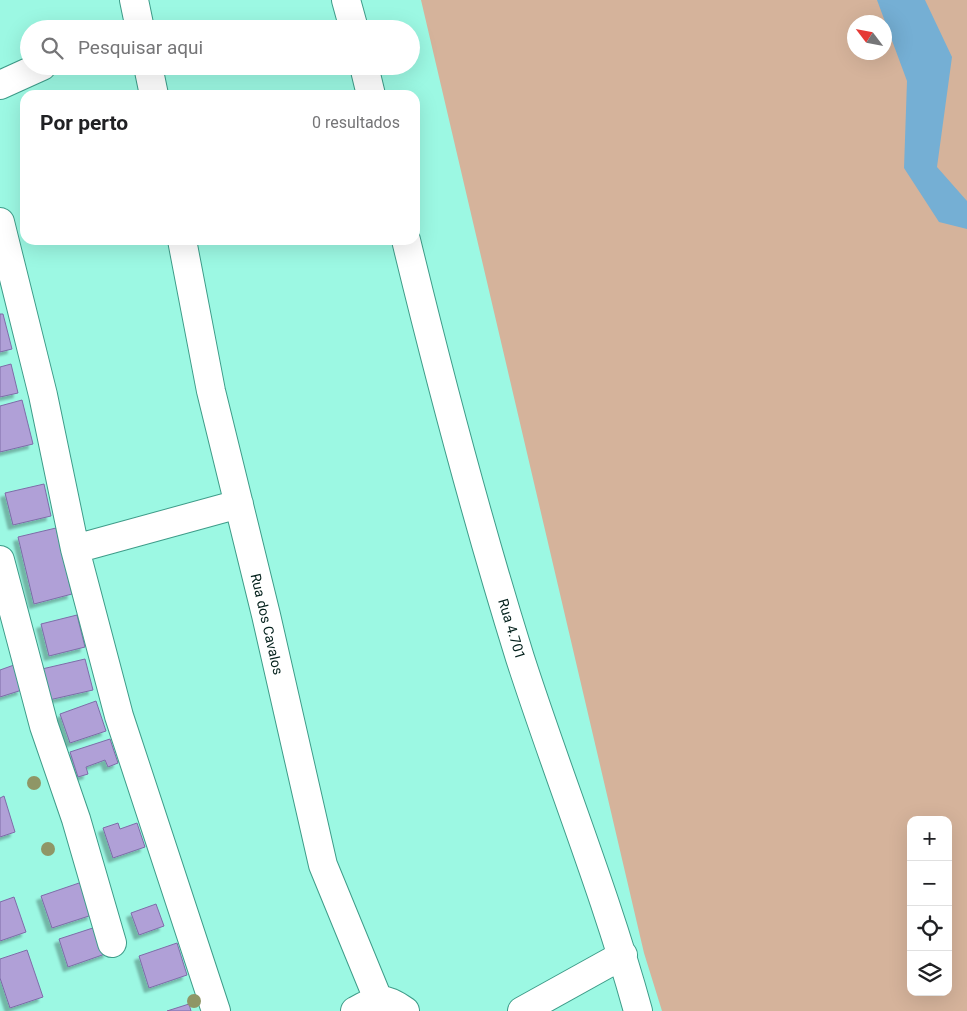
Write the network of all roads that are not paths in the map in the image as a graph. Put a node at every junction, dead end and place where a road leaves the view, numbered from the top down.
1 (346, 0) edge
2 (352, 20) edge
3 (21, 75) edge
4 (150, 75) edge
5 (366, 75) edge
6 (0, 84) edge
7 (153, 90) edge
8 (370, 90) edge
9 (0, 222) edge
10 (183, 245) edge
11 (407, 245) edge
12 (239, 504) junction
13 (75, 549) junction
14 (0, 560) edge
15 (112, 943) dead end
16 (622, 955) junction
17 (367, 1005) edge
18 (216, 1011) edge
19 (404, 1011) edge
20 (522, 1011) edge
21 (638, 1011) edge

1 - 2 street
3 - 6 street
4 - 7 street
5 - 8 street
9 - 13 street
10 - 12 street, Rua dos Cavalos
11 - 16 street, Rua 4.701
12 - 13 street
12 - 17 street, Rua dos Cavalos
13 - 18 street
14 - 15 street
16 - 20 street
16 - 21 street, Rua 4.701
17 - 19 street

